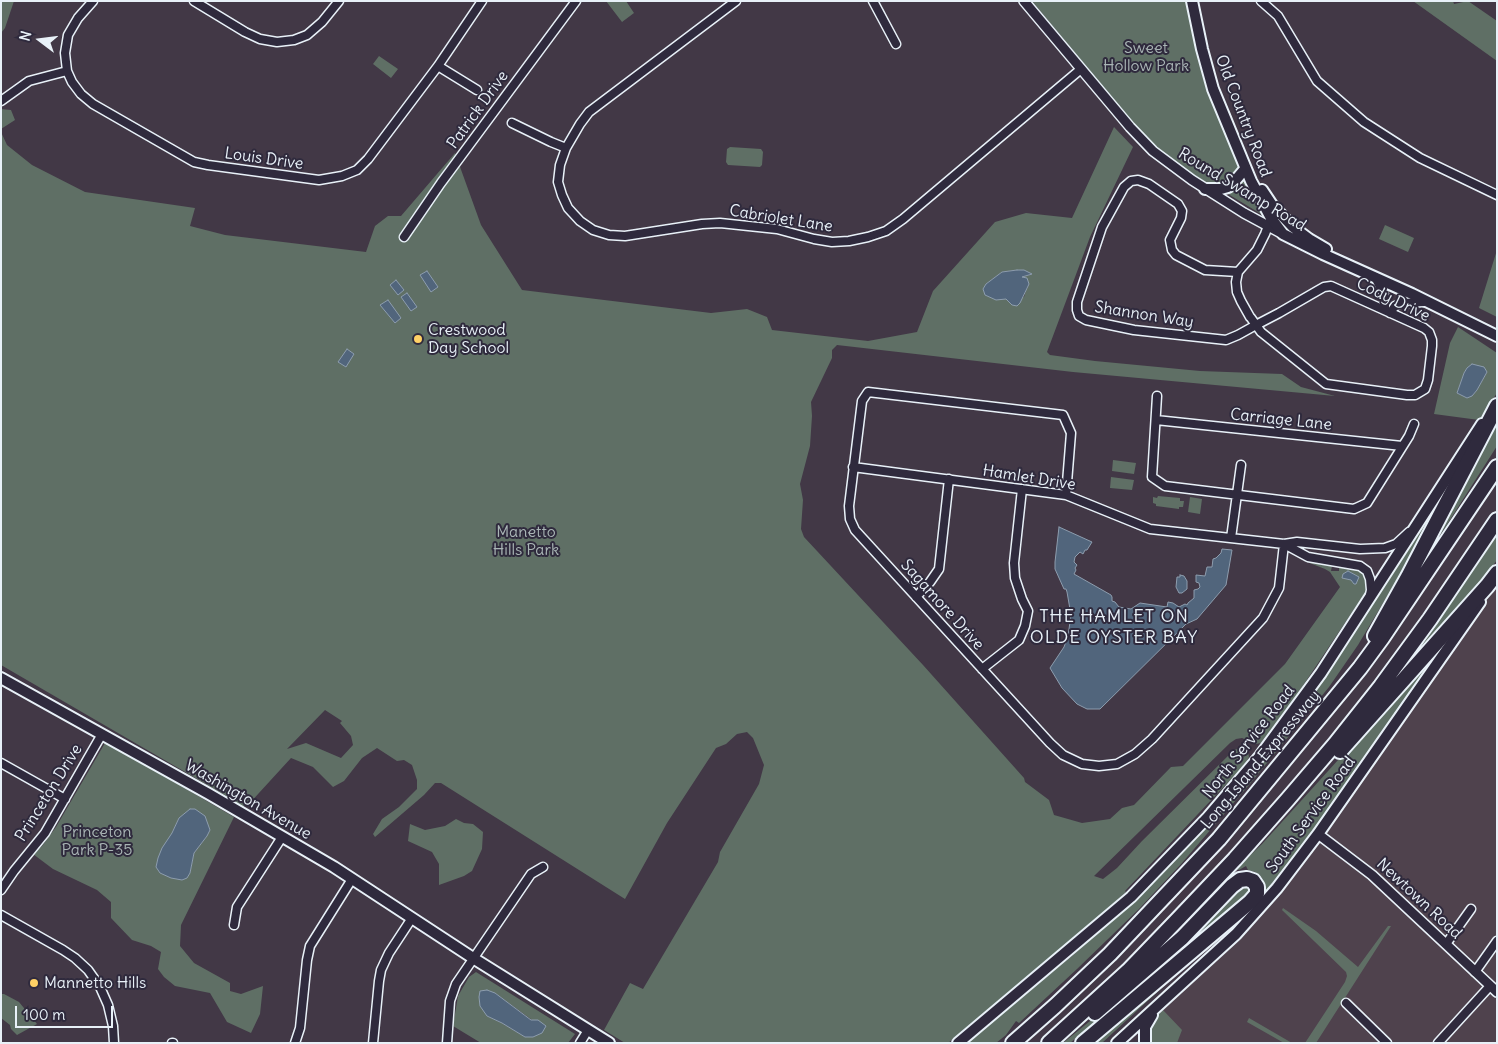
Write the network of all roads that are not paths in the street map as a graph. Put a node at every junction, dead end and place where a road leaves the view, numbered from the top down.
1 (93, 1) edge
2 (194, 1) edge
3 (339, 1) edge
4 (482, 1) edge
5 (576, 1) edge
6 (736, 1) edge
7 (873, 1) edge
8 (1024, 1) edge
9 (1192, 1) edge
10 (1261, 1) edge
11 (896, 44) dead end
12 (438, 66) junction
13 (1081, 69) junction
14 (67, 70) junction
15 (477, 90) dead end
16 (1, 101) edge
17 (512, 123) dead end
18 (1237, 145) junction
19 (566, 148) junction
20 (1245, 168) junction
21 (1205, 189) junction
22 (1497, 195) edge
23 (1272, 205) junction
24 (1270, 222) junction
25 (1282, 234) joint
26 (404, 237) dead end
27 (1346, 265) junction
28 (1238, 272) junction
29 (1375, 277) junction
30 (1430, 302) junction
31 (1387, 311) junction
32 (1256, 325) junction
33 (1497, 336) edge
34 (1157, 396) dead end
35 (1497, 402) edge
36 (1497, 406) edge
37 (1156, 420) junction
38 (1414, 424) dead end
39 (1402, 446) junction
40 (1241, 464) dead end
41 (853, 467) junction
42 (1497, 467) edge
43 (948, 479) junction
44 (1022, 489) junction
45 (1236, 494) junction
46 (1066, 495) junction
47 (1497, 520) edge
48 (1417, 524) junction
49 (1231, 538) junction
50 (1284, 544) junction
51 (1357, 549) junction
52 (1354, 565) junction
53 (1497, 574) edge
54 (916, 597) junction
55 (1367, 603) junction
56 (1360, 668) junction
57 (982, 669) junction
58 (1, 678) edge
59 (102, 734) junction
60 (1, 763) edge
61 (65, 799) junction
62 (1318, 834) junction
63 (282, 836) junction
64 (1235, 859) junction
65 (543, 867) dead end
66 (352, 878) junction
67 (1, 890) edge
68 (1471, 909) dead end
69 (1, 915) edge
70 (412, 918) junction
71 (234, 925) dead end
72 (1497, 941) edge
73 (1446, 944) junction
74 (473, 958) junction
75 (1475, 972) junction
76 (1494, 989) edge
77 (1346, 1003) dead end
78 (1159, 1004) junction
79 (588, 1030) junction
80 (114, 1043) edge
81 (295, 1043) edge
82 (373, 1043) edge
83 (447, 1043) edge
84 (580, 1043) edge
85 (609, 1043) edge
86 (958, 1043) edge
87 (1013, 1043) edge
88 (1049, 1043) edge
89 (1056, 1043) edge
90 (1083, 1043) edge
91 (1117, 1043) edge
92 (1145, 1043) edge
93 (1387, 1043) edge
94 (1438, 1043) edge

1 - 14 street, Louis Drive
2 - 3 street
4 - 12 street, Louis Drive
5 - 26 street, Patrick Drive
6 - 19 street, Cabriolet Lane
7 - 11 street
8 - 13 street, Round Swamp Road
9 - 18 main road, Old Country Road
10 - 22 street
12 - 14 street, Louis Drive
12 - 15 street, Patrick Drive
13 - 19 street, Cabriolet Lane
13 - 21 street, Round Swamp Road
14 - 16 street
17 - 19 street
18 - 20 main road, Old Country Road
18 - 23 main road
20 - 21 main road
20 - 24 main road, Old Country Road
21 - 24 street, Round Swamp Road
23 - 24 street
23 - 27 main road
24 - 25 main road, Old Country Road
24 - 28 street
25 - 27 main road, Round Swamp Road
27 - 29 main road, Round Swamp Road
28 - 32 street, Cody Drive
28 - 32 street, Shannon Way
29 - 30 main road, Round Swamp Road
29 - 31 street
30 - 31 street
30 - 33 main road, Round Swamp Road
31 - 32 street, Cody Drive
31 - 32 street, Cody Drive
34 - 37 street
35 - 48 main road, North Service Road
36 - 56 highway
37 - 39 street, Carriage Lane
37 - 45 street
38 - 39 street
39 - 45 street
40 - 45 street
41 - 43 street, Hamlet Drive
41 - 46 street, Sagamore Drive
41 - 54 street, Sagamore Drive
42 - 56 highway, Long Island Expressway
43 - 44 street, Hamlet Drive
43 - 54 street
44 - 46 street, Hamlet Drive
44 - 57 street
45 - 49 street
46 - 49 street, Hamlet Drive
47 - 64 highway
48 - 51 street, Hamlet Drive
48 - 55 main road, North Service Road
49 - 50 street, Hamlet Drive
50 - 51 street, Hamlet Drive
50 - 52 street, Hamlet Drive
50 - 57 street, Sagamore Drive
51 - 52 street
52 - 55 street
53 - 62 main road, South Service Road
53 - 64 highway
54 - 57 street, Sagamore Drive
55 - 86 main road, North Service Road
56 - 87 highway, Long Island Expressway
58 - 59 main road, Washington Avenue
59 - 61 street, Princeton Drive
59 - 63 main road, Washington Avenue
60 - 61 street
61 - 67 street, Princeton Drive
62 - 73 street, Newtown Road
62 - 78 main road, South Service Road
63 - 66 main road, Washington Avenue
63 - 71 street
64 - 88 highway
65 - 74 street
66 - 70 main road, Washington Avenue
66 - 81 street
68 - 73 street
69 - 80 street
70 - 74 main road, Washington Avenue
70 - 82 street
72 - 75 street
73 - 75 street, Newtown Road
74 - 79 main road, Washington Avenue
74 - 83 street
75 - 76 street, Newtown Road
76 - 94 street
77 - 93 street
78 - 91 main road, South Service Road
78 - 92 main road
79 - 84 street
79 - 85 main road, Washington Avenue
89 - 90 highway

